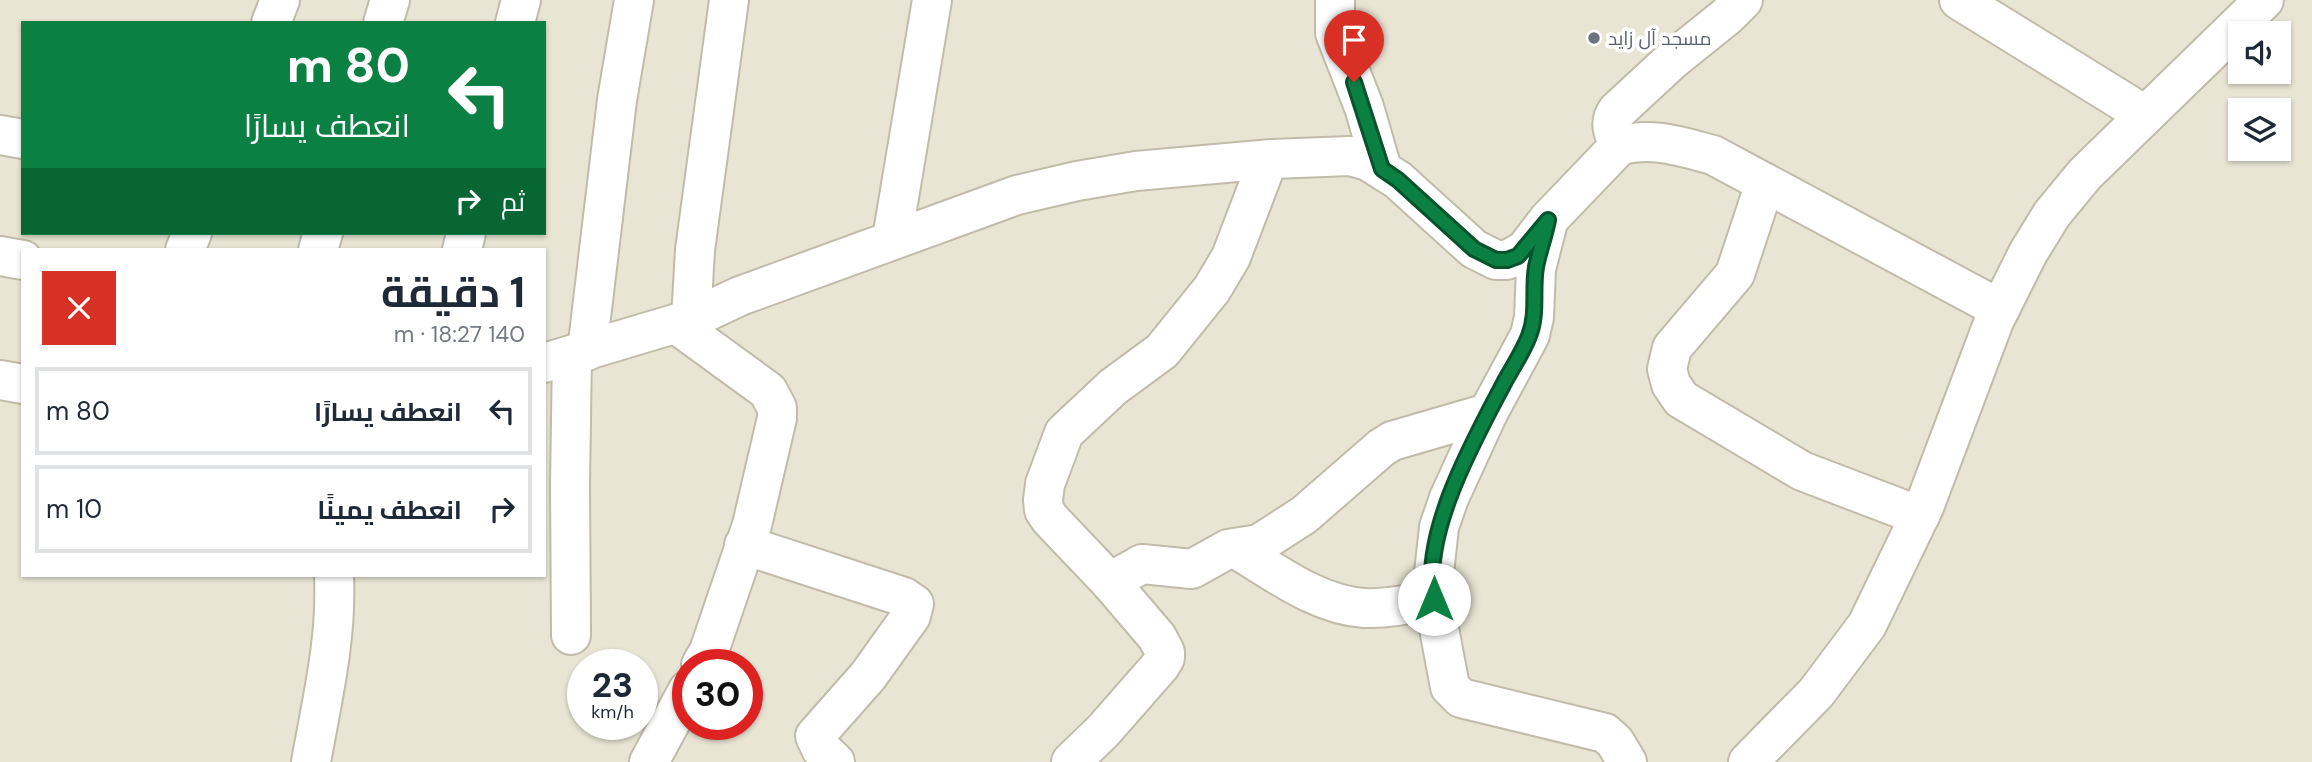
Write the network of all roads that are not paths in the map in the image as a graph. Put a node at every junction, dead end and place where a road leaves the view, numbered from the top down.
1 (280, 0) edge
2 (390, 0) edge
3 (521, 0) edge
4 (634, 0) edge
5 (729, 0) edge
6 (932, 0) edge
7 (1335, 0) edge
8 (1743, 0) edge
9 (1959, 0) edge
10 (2264, 0) edge
11 (272, 21) edge
12 (384, 21) edge
13 (516, 21) edge
14 (2145, 115) junction
15 (0, 135) edge
16 (21, 139) edge
17 (1619, 146) junction
18 (1268, 160) junction
19 (1382, 169) junction
20 (1765, 183) junction
21 (1548, 220) junction
22 (892, 239) junction
23 (0, 256) edge
24 (21, 260) edge
25 (2000, 309) junction
26 (683, 322) junction
27 (568, 357) edge
28 (0, 380) edge
29 (21, 384) edge
30 (1488, 413) junction
31 (1920, 516) junction
32 (744, 545) junction
33 (1236, 549) junction
34 (334, 577) edge
35 (1110, 582) junction
36 (1434, 599) junction
37 (571, 635) dead end
38 (710, 649) edge
39 (672, 720) edge
40 (311, 762) edge
41 (649, 762) edge
42 (835, 762) edge
43 (1071, 762) edge
44 (1627, 762) edge
45 (1748, 762) edge

1 - 11 street
2 - 12 street
3 - 13 street
4 - 27 street
5 - 26 street
6 - 22 street
7 - 19 street
8 - 17 street
9 - 14 street
10 - 14 street
14 - 25 street
15 - 16 street
17 - 20 street
17 - 21 street
18 - 19 street
18 - 22 street
18 - 35 street
19 - 21 street
20 - 25 street
20 - 31 street
21 - 30 street
22 - 26 street
23 - 24 street
25 - 31 street
26 - 27 street
26 - 32 street
27 - 37 street
28 - 29 street
30 - 33 street
30 - 36 street
31 - 45 street
32 - 38 street
32 - 42 street
33 - 35 street
33 - 36 street
34 - 40 street
35 - 43 street
36 - 44 street
39 - 41 street

